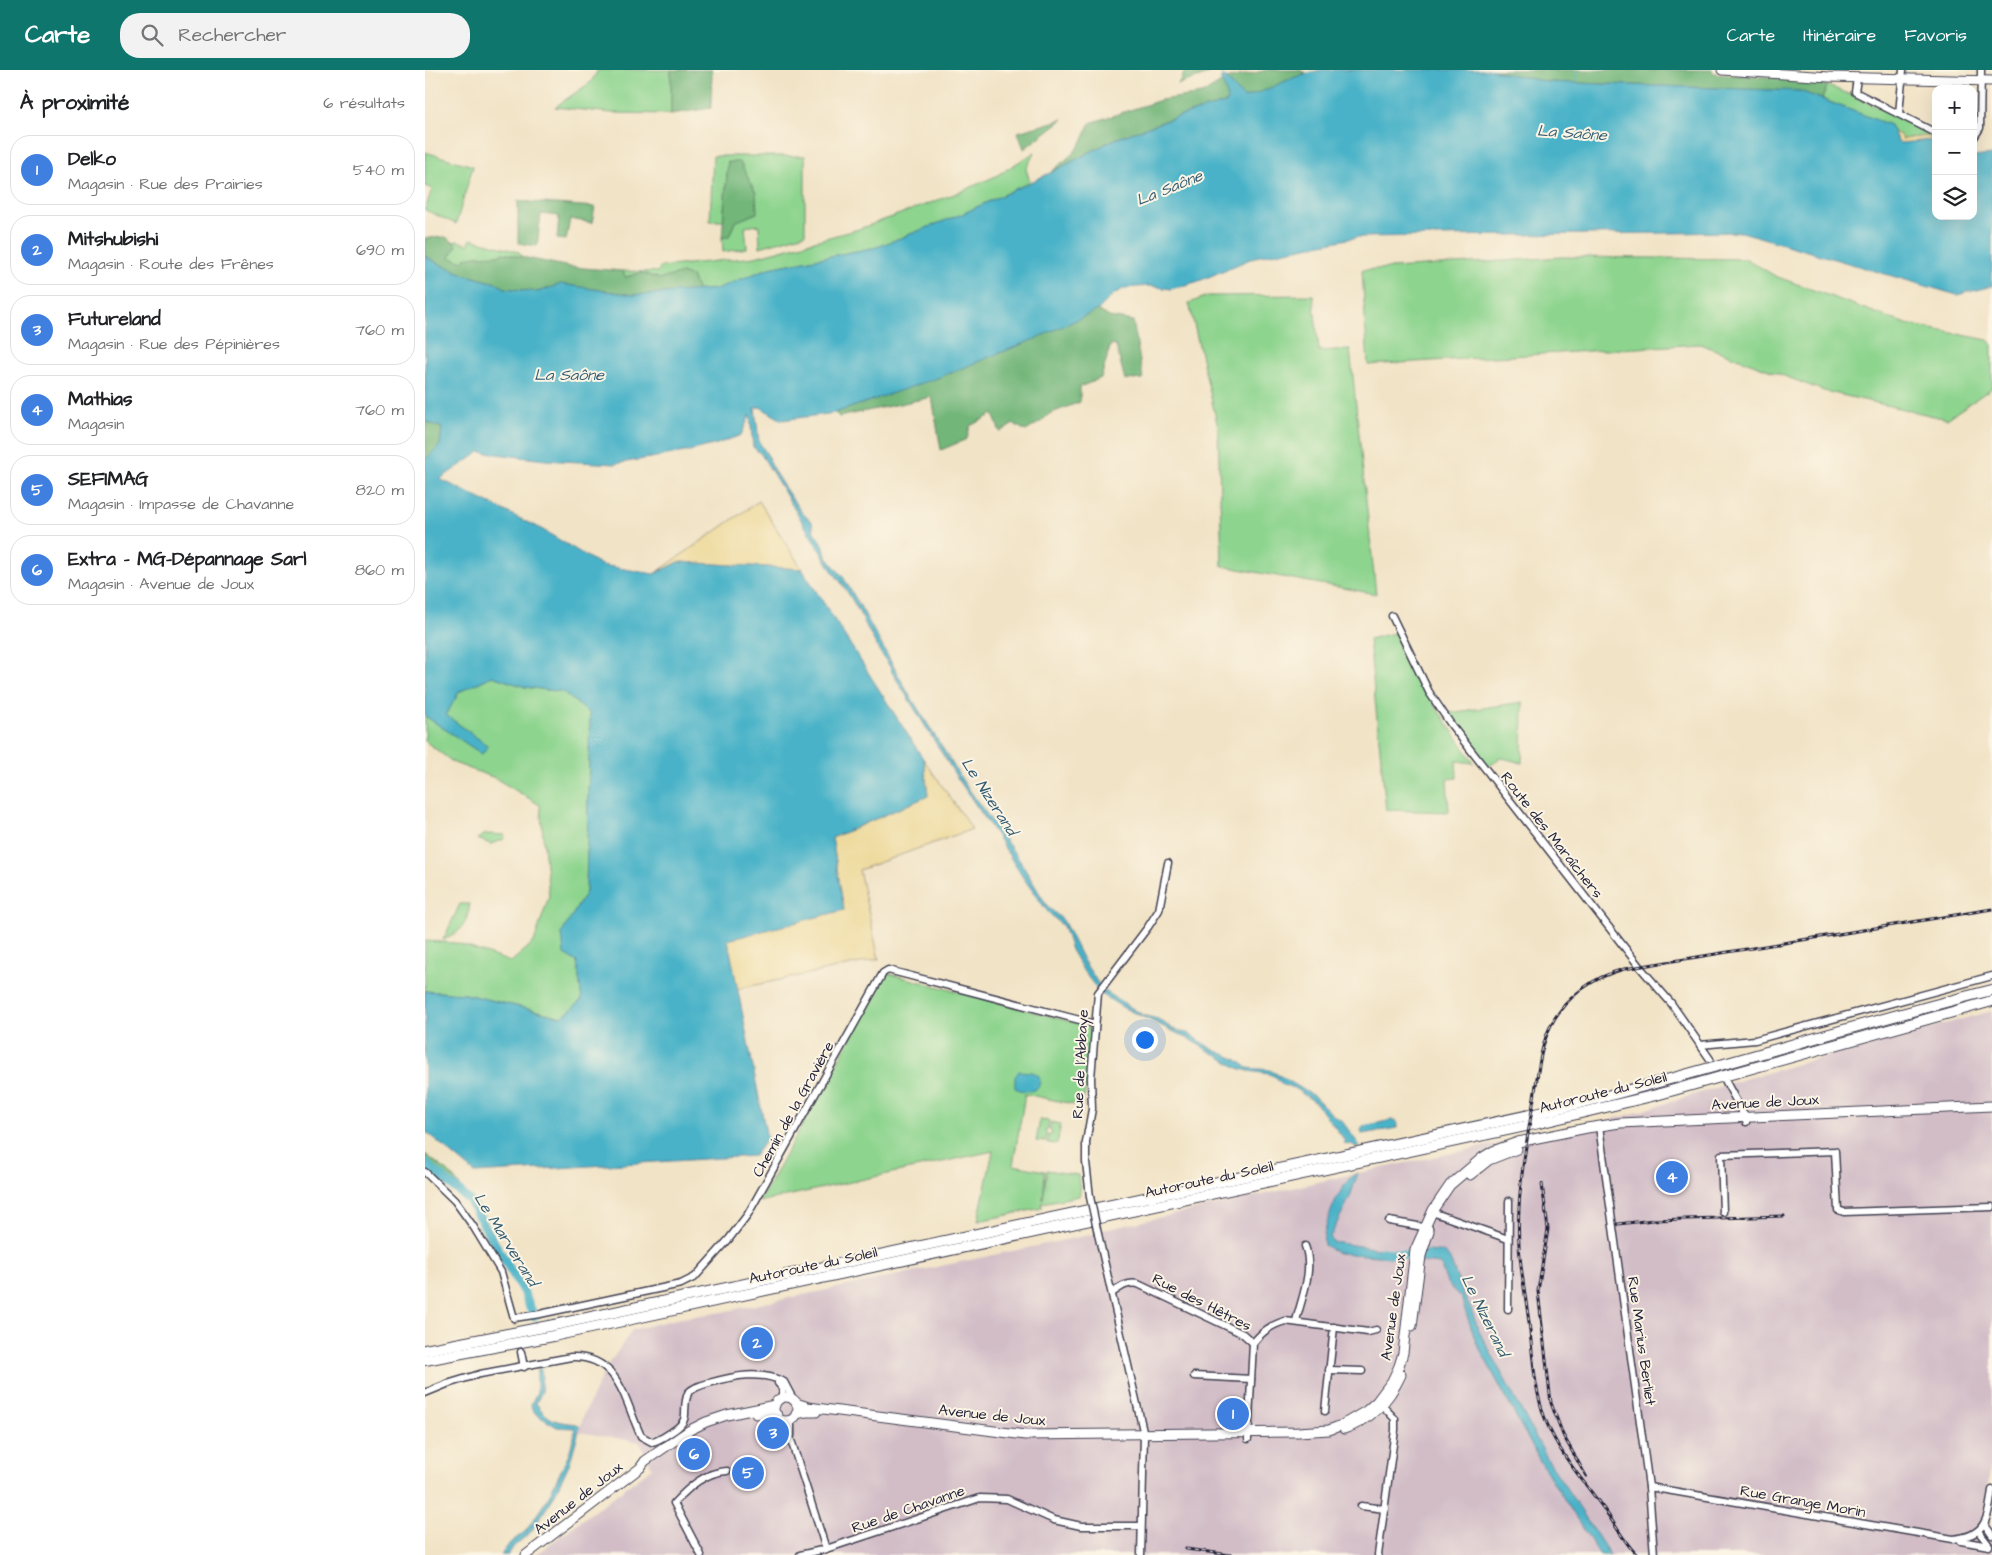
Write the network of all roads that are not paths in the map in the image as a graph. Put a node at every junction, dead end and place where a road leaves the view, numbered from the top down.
1 (1722, 70) edge
2 (1981, 70) edge
3 (1903, 74) edge
4 (1857, 78) junction
5 (1979, 80) junction
6 (1992, 81) edge
7 (1899, 114) junction
8 (1932, 131) edge
9 (1977, 133) edge
10 (1392, 616) dead end
11 (1168, 863) dead end
12 (1992, 976) edge
13 (1992, 990) edge
14 (1992, 1000) edge
15 (1095, 1024) junction
16 (1700, 1045) junction
17 (1710, 1059) dead end
18 (1726, 1082) dead end
19 (1992, 1106) edge
20 (1992, 1112) edge
21 (1745, 1119) junction
22 (1600, 1128) junction
23 (425, 1172) edge
24 (1509, 1201) dead end
25 (1992, 1207) edge
26 (1723, 1212) dead end
27 (1434, 1213) junction
28 (1389, 1221) dead end
29 (1427, 1228) junction
30 (1508, 1239) junction
31 (1305, 1246) dead end
32 (1112, 1293) junction
33 (1508, 1309) dead end
34 (1296, 1321) junction
35 (1334, 1327) junction
36 (1376, 1330) dead end
37 (1253, 1343) junction
38 (425, 1350) edge
39 (521, 1352) tunnel mouth
40 (425, 1360) edge
41 (524, 1366) junction
42 (1329, 1370) junction
43 (1362, 1371) dead end
44 (1194, 1376) dead end
45 (773, 1379) junction
46 (1251, 1379) junction
47 (425, 1393) edge
48 (778, 1401) junction
49 (795, 1401) junction
50 (1379, 1403) junction
51 (1325, 1411) dead end
52 (779, 1417) junction
53 (794, 1417) junction
54 (1248, 1436) junction
55 (1144, 1437) junction
56 (791, 1442) junction
57 (639, 1468) junction
58 (727, 1471) dead end
59 (1649, 1487) junction
60 (1992, 1490) edge
61 (1361, 1506) dead end
62 (1385, 1509) junction
63 (1985, 1525) junction
64 (1141, 1526) junction
65 (1978, 1531) junction
66 (1992, 1535) edge
67 (1953, 1539) junction
68 (1991, 1545) edge
69 (825, 1549) junction
70 (528, 1553) edge
71 (701, 1555) edge
72 (800, 1555) edge
73 (1141, 1555) edge
74 (1379, 1555) edge
75 (1655, 1555) edge

1 - 4 main road
2 - 5 street
3 - 4 main road
3 - 5 main road
3 - 7 street
4 - 7 street
5 - 6 main road
5 - 9 street
7 - 8 street
10 - 16 street, Route des Maraîchers
11 - 15 street, Rue de l'Abbaye
12 - 16 street
13 - 38 highway, Autoroute du Soleil
14 - 40 highway, Autoroute du Soleil
15 - 23 street, Chemin de la Gravière
15 - 32 street, Rue de l'Abbaye, bridge
16 - 17 street, Route des Maraîchers
18 - 21 street
19 - 21 main road, Avenue de Joux
20 - 21 main road, Avenue de Joux
21 - 22 main road, Avenue de Joux
22 - 27 main road, Avenue de Joux
22 - 59 street, Rue Marius Berliet
24 - 30 street
25 - 26 street
27 - 29 main road, Avenue de Joux
27 - 30 street
28 - 29 street
29 - 50 main road, Avenue de Joux
30 - 33 street
31 - 34 street
32 - 37 street, Rue des Hêtres
32 - 55 street
34 - 35 street
34 - 37 street
35 - 36 street
35 - 42 street
37 - 46 street
39 - 41 street
41 - 45 street
41 - 47 street
42 - 43 street
42 - 51 street
44 - 46 street
45 - 48 street
45 - 49 street
46 - 54 street
48 - 49 main road, Avenue de Joux
48 - 52 main road
48 - 57 main road, Avenue de Joux
49 - 53 main road
49 - 55 main road, Avenue de Joux
50 - 54 main road, Avenue de Joux
50 - 62 street
52 - 53 main road, Avenue de Joux
52 - 56 street
52 - 57 main road, Avenue de Joux
53 - 55 main road, Avenue de Joux
53 - 56 street
54 - 55 main road, Avenue de Joux
55 - 64 street
56 - 69 street
57 - 70 main road, Avenue de Joux
58 - 71 street
59 - 67 street, Rue Grange Morin
59 - 75 street, Rue Marius Berliet
60 - 63 street
61 - 62 street
62 - 74 street
63 - 65 street
63 - 66 street
64 - 69 street, Rue de Chavanne
64 - 73 street
65 - 67 street, Rue Grange Morin
65 - 68 street, Rue Grange Morin
67 - 68 street, Rue Grange Morin
69 - 72 street, Rue de Chavanne

